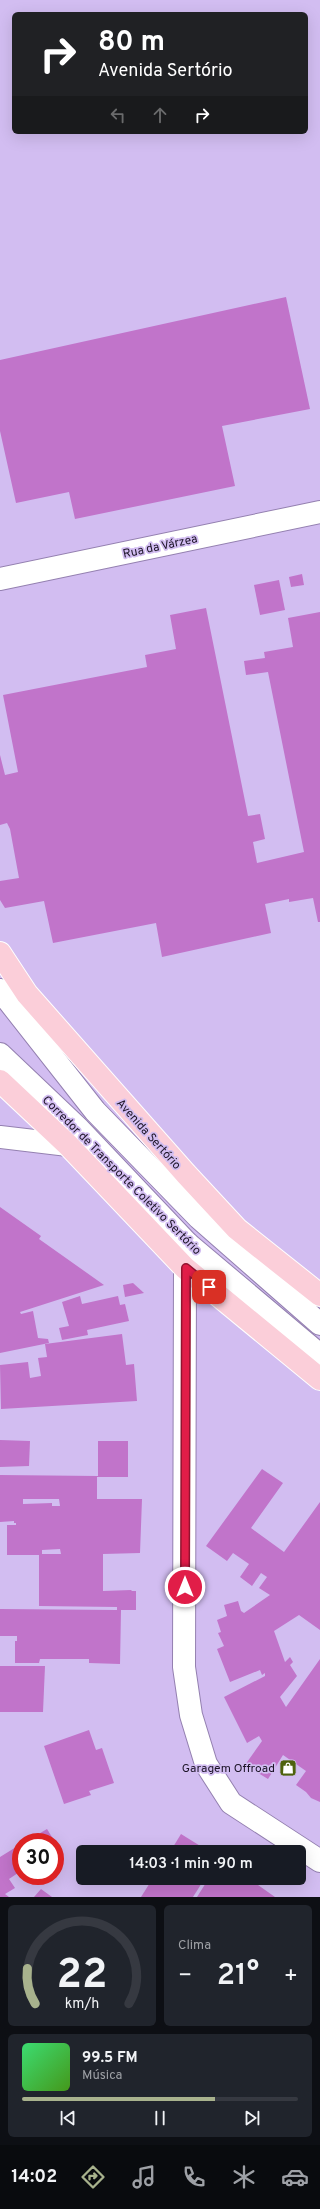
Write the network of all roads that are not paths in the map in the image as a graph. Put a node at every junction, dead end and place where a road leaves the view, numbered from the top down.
1 (320, 512) edge
2 (0, 579) edge
3 (0, 953) edge
4 (0, 990) edge
5 (0, 1054) edge
6 (0, 1081) edge
7 (0, 1137) edge
8 (68, 1145) junction
9 (188, 1244) junction
10 (186, 1268) junction
11 (320, 1295) edge
12 (320, 1324) edge
13 (320, 1355) edge
14 (320, 1379) edge
15 (320, 1861) edge

1 - 2 street, Rua da Várzea
3 - 11 main road, Avenida Sertório
4 - 12 street, Corredor de Transporte Coletivo Sertório
5 - 9 street, Corredor de Transporte Coletivo Sertório
6 - 8 main road
7 - 8 street
8 - 10 main road
9 - 10 street
9 - 13 street, Corredor de Transporte Coletivo Sertório
10 - 14 main road
10 - 15 street

